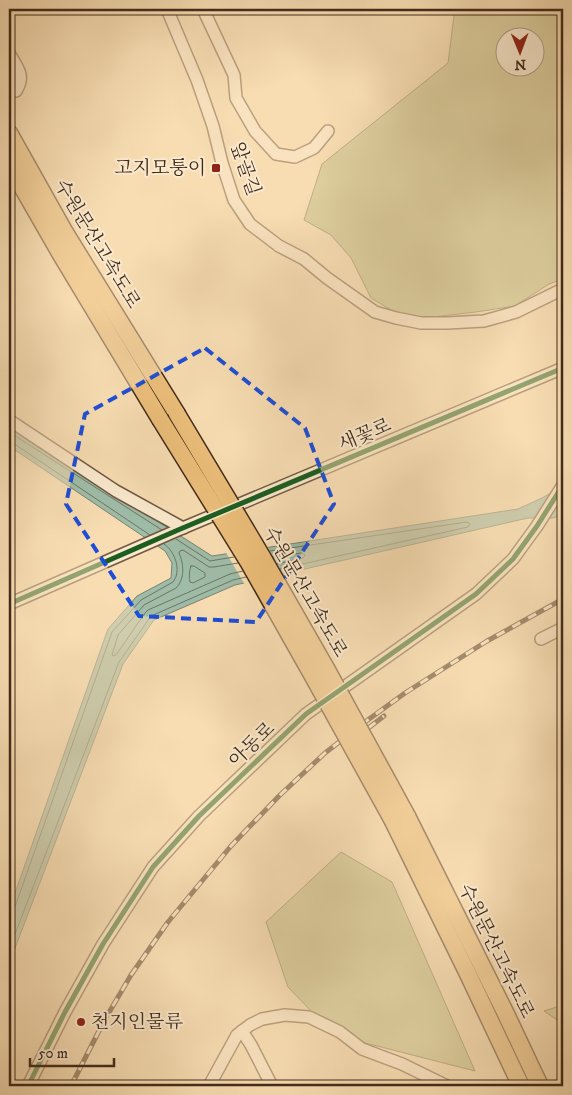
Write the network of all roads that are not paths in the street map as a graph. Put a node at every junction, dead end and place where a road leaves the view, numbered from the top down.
1 (167, 9) edge
2 (203, 9) edge
3 (9, 53) edge
4 (16, 91) dead end
5 (328, 131) dead end
6 (9, 133) edge
7 (9, 164) edge
8 (563, 289) edge
9 (563, 368) edge
10 (9, 420) edge
11 (563, 485) edge
12 (180, 529) junction
13 (9, 604) edge
14 (563, 628) edge
15 (541, 639) dead end
16 (400, 819) junction
17 (242, 1032) junction
18 (28, 1086) edge
19 (209, 1086) edge
20 (272, 1086) edge
21 (446, 1086) edge
22 (520, 1086) edge
23 (540, 1086) edge

1 - 8 street, 앞골길
2 - 5 street
3 - 4 street
6 - 16 highway, 수원문산고속도로, bridge
7 - 16 highway, 수원문산고속도로, bridge
9 - 12 street, 새꽃로
10 - 12 street
11 - 18 street, 아동로
12 - 13 street, 새꽃로
14 - 15 street
16 - 22 highway, 수원문산고속도로
16 - 23 highway, 수원문산고속도로
17 - 19 street
17 - 20 street
17 - 21 street

